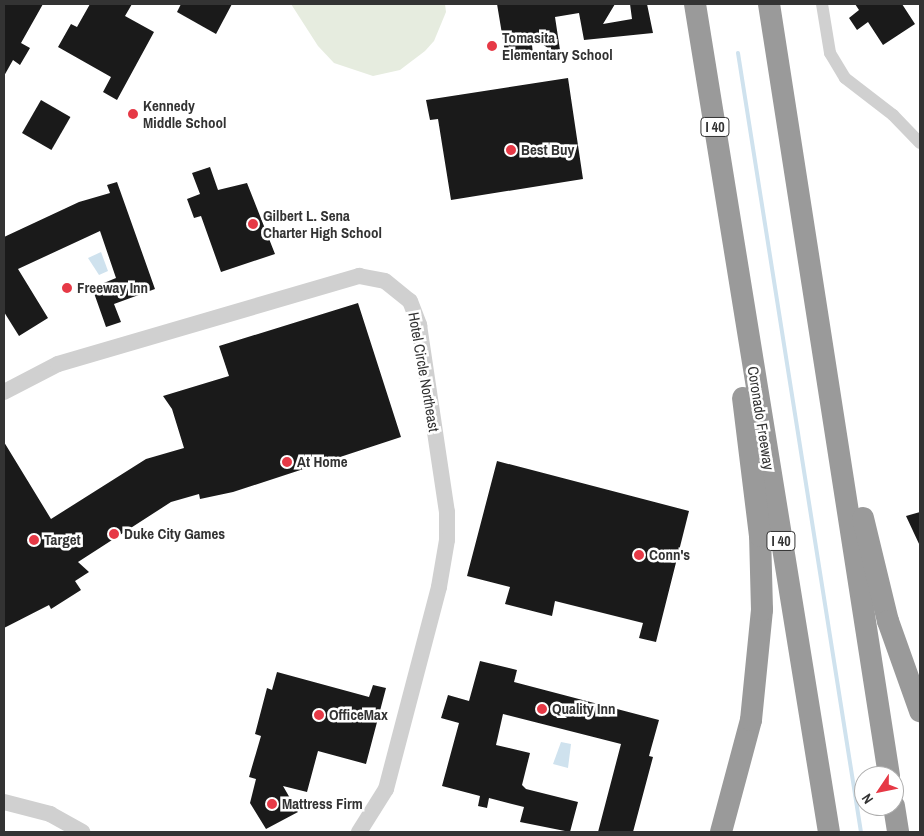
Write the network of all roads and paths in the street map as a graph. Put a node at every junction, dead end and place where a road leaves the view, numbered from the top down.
1 (696, 4) edge
2 (768, 4) edge
3 (822, 4) edge
4 (920, 143) edge
5 (806, 248) junction
6 (734, 250) junction
7 (4, 392) edge
8 (920, 711) edge
9 (887, 766) edge
10 (4, 802) edge
11 (896, 816) edge
12 (82, 832) edge
13 (359, 832) edge
14 (721, 832) edge
15 (829, 832) edge
16 (898, 832) edge

1 - 6 highway, Coronado Freeway / I 40
2 - 5 highway
3 - 4 street
5 - 8 highway
5 - 9 highway
6 - 14 highway
6 - 15 highway, Coronado Freeway / I 40
7 - 13 street, Hotel Circle Northeast
10 - 12 street
11 - 16 highway

